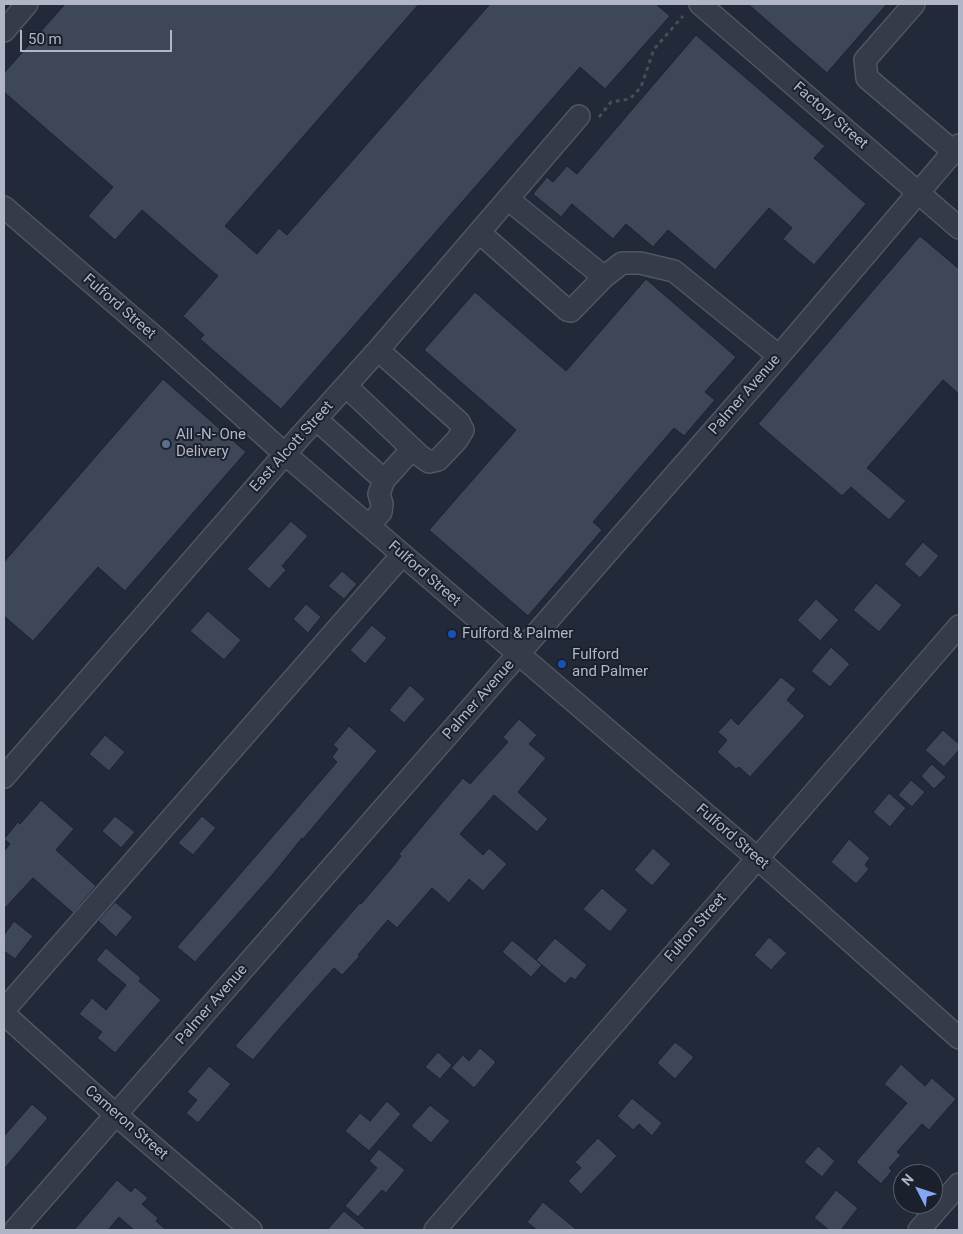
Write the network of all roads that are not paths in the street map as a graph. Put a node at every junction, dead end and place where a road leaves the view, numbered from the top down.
1 (27, 4) edge
2 (914, 4) edge
3 (693, 9) edge
4 (4, 31) edge
5 (588, 118) road end
6 (956, 148) edge
7 (918, 192) junction
8 (509, 200) junction
9 (4, 207) edge
10 (959, 228) edge
11 (480, 233) junction
12 (604, 277) junction
13 (378, 350) junction
14 (779, 356) junction
15 (346, 386) junction
16 (316, 419) junction
17 (412, 449) junction
18 (285, 454) junction
19 (384, 480) junction
20 (369, 526) junction
21 (402, 555) junction
22 (959, 626) edge
23 (518, 655) junction
24 (4, 777) edge
25 (757, 858) junction
26 (4, 1010) edge
27 (4, 1014) edge
28 (959, 1038) edge
29 (115, 1114) junction
30 (959, 1184) edge
31 (15, 1230) edge
32 (251, 1230) edge
33 (435, 1230) edge
34 (919, 1230) edge

1 - 4 street
2 - 6 street
3 - 7 street, Factory Street
5 - 8 street, East Alcott Street
6 - 7 street, Palmer Avenue
7 - 10 street, Factory Street
7 - 14 street, Palmer Avenue
8 - 11 street, East Alcott Street
8 - 12 street
9 - 18 street, Fulford Street
11 - 12 street
11 - 13 street, East Alcott Street
12 - 14 street
13 - 15 street, East Alcott Street
13 - 17 street
14 - 23 street, Palmer Avenue
15 - 16 street, East Alcott Street
15 - 17 street
16 - 18 street, East Alcott Street
16 - 19 street
17 - 19 street
18 - 20 street, Fulford Street
18 - 24 street, East Alcott Street
19 - 20 street
20 - 21 street, Fulford Street
21 - 23 street, Fulford Street
21 - 26 street
22 - 25 street, Fulton Street
23 - 25 street, Fulford Street
23 - 29 street, Palmer Avenue
25 - 28 street, Fulford Street
25 - 33 street, Fulton Street
27 - 29 street, Cameron Street
29 - 31 street, Palmer Avenue
29 - 32 street, Cameron Street
30 - 34 street

